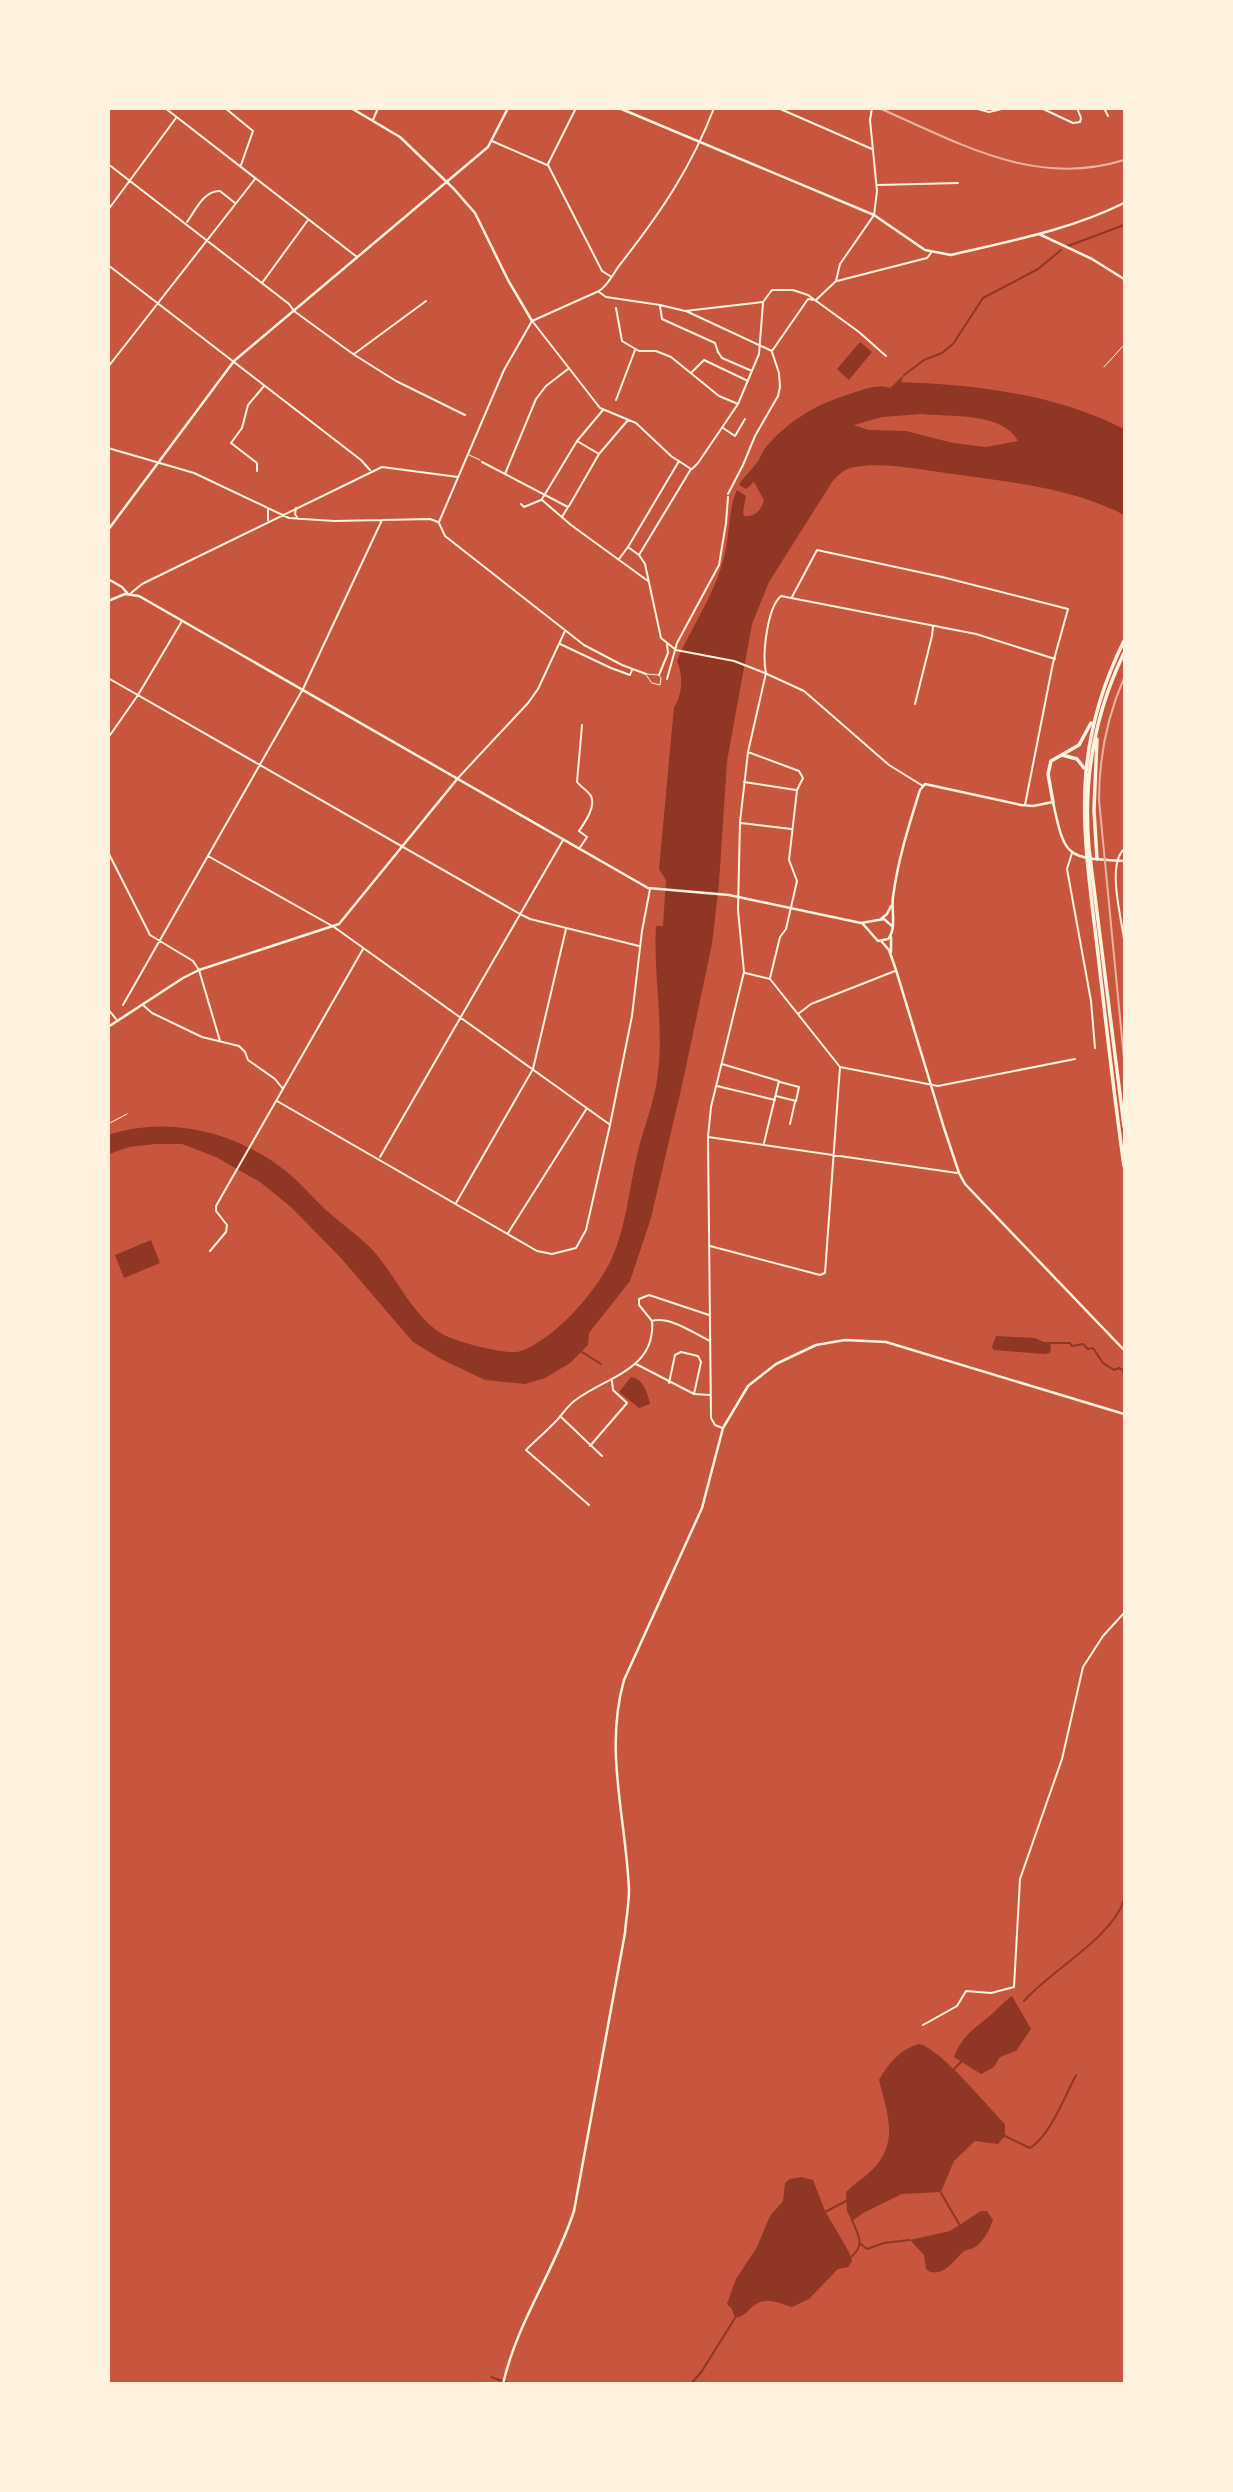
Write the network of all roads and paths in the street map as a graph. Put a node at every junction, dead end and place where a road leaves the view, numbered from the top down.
1 (225, 108) edge
2 (351, 108) edge
3 (378, 108) edge
4 (508, 108) edge
5 (576, 108) edge
6 (619, 108) edge
7 (714, 108) edge
8 (778, 108) edge
9 (872, 108) edge
10 (974, 108) edge
11 (1006, 108) edge
12 (1041, 108) edge
13 (1077, 108) edge
14 (1104, 108) edge
15 (165, 109) edge
16 (1108, 116) dead end
17 (177, 118) junction
18 (373, 121) junction
19 (492, 141) junction
20 (701, 142) junction
21 (873, 149) junction
22 (108, 164) edge
23 (548, 165) junction
24 (240, 166) junction
25 (255, 178) junction
26 (130, 181) junction
27 (447, 182) junction
28 (958, 183) dead end
29 (877, 186) junction
30 (1125, 203) edge
31 (236, 204) junction
32 (108, 210) edge
33 (874, 215) junction
34 (309, 219) junction
35 (186, 223) junction
36 (1039, 234) junction
37 (207, 240) junction
38 (932, 253) junction
39 (358, 258) junction
40 (108, 265) edge
41 (610, 277) junction
42 (1125, 279) edge
43 (836, 281) junction
44 (262, 283) junction
45 (599, 291) junction
46 (426, 301) dead end
47 (816, 301) junction
48 (763, 302) junction
49 (159, 303) junction
50 (660, 304) junction
51 (617, 308) dead end
52 (294, 311) junction
53 (685, 311) junction
54 (532, 321) junction
55 (758, 344) junction
56 (1125, 345) edge
57 (635, 349) junction
58 (772, 351) junction
59 (353, 354) junction
60 (886, 356) dead end
61 (234, 361) junction
62 (108, 367) edge
63 (1104, 367) dead end
64 (568, 369) junction
65 (753, 371) junction
66 (690, 373) junction
67 (748, 382) junction
68 (265, 385) junction
69 (617, 400) dead end
70 (738, 404) junction
71 (603, 409) junction
72 (465, 415) dead end
73 (629, 419) junction
74 (745, 419) dead end
75 (723, 428) junction
76 (577, 441) junction
77 (108, 448) edge
78 (468, 454) junction
79 (599, 454) junction
80 (482, 461) joint
81 (679, 461) junction
82 (158, 463) junction
83 (691, 469) junction
84 (257, 471) dead end
85 (371, 471) junction
86 (505, 474) junction
87 (459, 477) junction
88 (545, 494) junction
89 (541, 500) junction
90 (520, 504) dead end
91 (268, 507) junction
92 (296, 507) junction
93 (568, 507) junction
94 (283, 515) junction
95 (562, 518) junction
96 (298, 519) junction
97 (382, 520) junction
98 (268, 522) junction
99 (439, 522) junction
100 (108, 530) edge
101 (628, 547) junction
102 (639, 555) junction
103 (618, 559) junction
104 (108, 579) edge
105 (649, 582) junction
106 (129, 594) junction
107 (791, 598) junction
108 (108, 601) edge
109 (183, 621) junction
110 (932, 626) junction
111 (565, 630) junction
112 (1125, 641) edge
113 (667, 643) junction
114 (559, 644) junction
115 (678, 650) junction
116 (1125, 653) edge
117 (1055, 659) junction
118 (664, 663) junction
119 (671, 665) junction
120 (633, 669) junction
121 (766, 673) junction
122 (646, 674) junction
123 (659, 675) junction
124 (108, 678) edge
125 (667, 679) dead end
126 (303, 689) junction
127 (138, 695) junction
128 (915, 704) dead end
129 (1098, 715) junction
130 (582, 724) dead end
131 (108, 738) edge
132 (748, 752) junction
133 (1060, 755) junction
134 (260, 765) junction
135 (1085, 773) junction
136 (458, 778) junction
137 (744, 782) junction
138 (923, 786) junction
139 (797, 790) junction
140 (1053, 802) junction
141 (1025, 806) junction
142 (740, 822) junction
143 (792, 830) junction
144 (563, 840) junction
145 (402, 847) junction
146 (579, 849) junction
147 (1125, 849) edge
148 (108, 852) edge
149 (1072, 853) junction
150 (208, 856) junction
151 (1097, 859) junction
152 (1125, 861) edge
153 (650, 888) junction
154 (738, 897) junction
155 (892, 905) junction
156 (791, 908) junction
157 (520, 914) junction
158 (881, 919) junction
159 (874, 922) junction
160 (861, 923) junction
161 (892, 926) junction
162 (334, 927) junction
163 (567, 928) junction
164 (870, 931) junction
165 (891, 937) junction
166 (1125, 939) edge
167 (159, 941) junction
168 (882, 942) junction
169 (640, 946) junction
170 (363, 948) junction
171 (891, 955) junction
172 (199, 970) junction
173 (896, 970) junction
174 (744, 972) junction
175 (770, 979) junction
176 (143, 1004) junction
177 (123, 1005) dead end
178 (108, 1009) edge
179 (798, 1014) junction
180 (461, 1017) junction
181 (117, 1022) junction
182 (108, 1027) edge
183 (219, 1041) junction
184 (1095, 1048) dead end
185 (1075, 1059) dead end
186 (721, 1064) junction
187 (840, 1067) junction
188 (533, 1069) junction
189 (779, 1081) junction
190 (716, 1086) junction
191 (932, 1086) junction
192 (284, 1090) junction
193 (776, 1096) junction
194 (775, 1100) junction
195 (277, 1101) junction
196 (796, 1101) junction
197 (587, 1108) junction
198 (127, 1114) dead end
199 (108, 1124) edge
200 (790, 1124) dead end
201 (610, 1125) junction
202 (1125, 1126) edge
203 (708, 1137) junction
204 (764, 1145) junction
205 (834, 1155) junction
206 (379, 1159) junction
207 (1125, 1166) edge
208 (958, 1173) junction
209 (456, 1203) junction
210 (508, 1234) junction
211 (709, 1246) junction
212 (210, 1251) dead end
213 (710, 1315) junction
214 (652, 1321) junction
215 (710, 1341) junction
216 (1125, 1350) edge
217 (636, 1364) junction
218 (612, 1380) junction
219 (669, 1383) junction
220 (694, 1394) junction
221 (711, 1395) junction
222 (1125, 1414) edge
223 (560, 1416) junction
224 (723, 1428) junction
225 (590, 1446) junction
226 (602, 1456) dead end
227 (589, 1505) dead end
228 (1125, 1613) edge
229 (923, 2025) dead end
230 (503, 2384) edge

1 - 24 street
2 - 18 street
3 - 18 street
4 - 19 street
5 - 23 street
6 - 20 street
7 - 20 street
8 - 21 street
9 - 21 street
10 - 11 street
12 - 13 street
14 - 16 street
15 - 17 street
17 - 24 street
17 - 26 street
18 - 27 street
19 - 23 street
19 - 27 street
20 - 33 street
20 - 41 street
21 - 29 street
22 - 26 street
23 - 41 street
24 - 25 street
25 - 31 street
25 - 34 street
26 - 32 street
26 - 35 street
27 - 39 street
27 - 54 street
28 - 29 street
29 - 33 street
30 - 36 street
31 - 35 street
31 - 37 street
33 - 38 street
33 - 43 street
34 - 39 street
34 - 44 street
35 - 37 street
36 - 38 street
36 - 42 street
37 - 44 street
37 - 49 street
38 - 43 street
39 - 52 street
40 - 49 street
41 - 45 street
43 - 47 street
44 - 52 street
45 - 50 street
45 - 54 street
46 - 59 street
47 - 48 street
47 - 58 street
47 - 60 street
48 - 53 street
48 - 55 street
49 - 61 street
49 - 62 street
50 - 53 street
50 - 65 street
51 - 57 street
52 - 59 street
52 - 61 street
53 - 55 street
54 - 64 street
54 - 78 street
55 - 58 street
55 - 65 street
56 - 63 lane
57 - 66 street
57 - 69 street
58 - 115 street
59 - 72 street
61 - 68 street
61 - 82 street
64 - 71 street
64 - 86 street
65 - 67 street
66 - 67 street
66 - 70 street
67 - 70 street
68 - 84 street
68 - 85 street
70 - 75 street
71 - 73 street
71 - 76 street
73 - 79 street
73 - 81 street
74 - 75 street
75 - 83 street
76 - 79 street
76 - 88 street
77 - 82 street
78 - 80 lane
78 - 87 street
79 - 93 street
80 - 86 street
81 - 83 street
81 - 101 street
82 - 91 street
82 - 100 street
83 - 102 street
85 - 87 street
85 - 92 street
86 - 88 street
87 - 99 street
88 - 89 street
88 - 93 street
89 - 90 street
89 - 95 street
91 - 94 street
91 - 98 street
92 - 94 street
92 - 96 street
93 - 95 street
94 - 96 street
94 - 98 street
95 - 103 street
96 - 97 street
97 - 99 street
97 - 126 street
98 - 106 street
99 - 111 street
101 - 102 street
101 - 103 street
102 - 105 street
103 - 105 street
104 - 106 street
105 - 113 street
106 - 108 street
106 - 109 street
107 - 110 street
107 - 117 street
107 - 121 street
109 - 126 street
109 - 127 street
110 - 117 street
110 - 128 street
111 - 114 street
111 - 120 street
112 - 129 highway
113 - 115 street
113 - 118 street
114 - 120 street
114 - 136 street
115 - 119 street
115 - 121 street
116 - 129 highway
117 - 141 street
118 - 119 street
118 - 123 street
119 - 125 street
120 - 122 street
121 - 132 street
121 - 138 street
122 - 123 lane
122 - 123 lane
124 - 127 street
126 - 134 street
126 - 136 street
127 - 131 street
127 - 134 street
129 - 133 highway
129 - 135 highway
129 - 151 highway
129 - 202 highway
130 - 146 street
132 - 137 street
132 - 139 street
133 - 135 highway
133 - 140 highway
134 - 145 street
134 - 150 street
135 - 207 highway
136 - 144 street
136 - 145 street
137 - 139 street
137 - 142 street
138 - 141 street
138 - 155 street
139 - 143 street
140 - 141 street
140 - 149 street
142 - 143 street
142 - 154 street
143 - 156 street
144 - 146 street
144 - 157 street
145 - 157 street
145 - 162 street
146 - 153 street
147 - 166 street
148 - 167 street
149 - 151 street
149 - 184 street
150 - 162 street
150 - 167 street
151 - 152 street
153 - 154 street
153 - 169 street
154 - 156 street
154 - 174 street
155 - 158 street
155 - 161 street
156 - 160 street
156 - 175 street
157 - 163 street
157 - 180 street
158 - 159 street
158 - 161 street
159 - 160 street
159 - 164 street
160 - 164 street
161 - 165 street
162 - 170 street
162 - 172 street
163 - 169 street
163 - 188 street
164 - 168 street
165 - 168 street
165 - 171 street
167 - 172 street
167 - 177 street
168 - 171 street
169 - 201 street
170 - 180 street
170 - 192 street
171 - 173 street
172 - 176 street
172 - 183 street
173 - 179 street
173 - 191 street
174 - 175 street
174 - 186 street
175 - 179 street
176 - 181 street
176 - 183 street
178 - 181 street
179 - 187 street
180 - 188 street
180 - 206 street
181 - 182 street
183 - 192 street
185 - 191 street
186 - 189 street
186 - 190 street
187 - 191 street
187 - 205 street
188 - 197 street
188 - 209 street
189 - 193 street
189 - 196 street
190 - 194 street
190 - 203 street
191 - 208 street
192 - 195 street
193 - 194 street
193 - 196 street
194 - 204 street
195 - 206 street
195 - 212 street
196 - 200 street
197 - 201 street
197 - 210 street
198 - 199 lane
201 - 210 street
203 - 204 street
203 - 211 street
204 - 205 street
205 - 208 street
205 - 211 street
206 - 209 street
208 - 216 street
209 - 210 street
211 - 213 street
213 - 214 street
213 - 215 street
214 - 215 street
214 - 217 street
215 - 221 street
217 - 218 street
217 - 219 street
218 - 223 street
218 - 225 street
219 - 220 street
219 - 220 street
220 - 221 street
221 - 224 street
222 - 224 street
223 - 225 street
223 - 227 street
224 - 230 street
225 - 226 street
228 - 229 street

